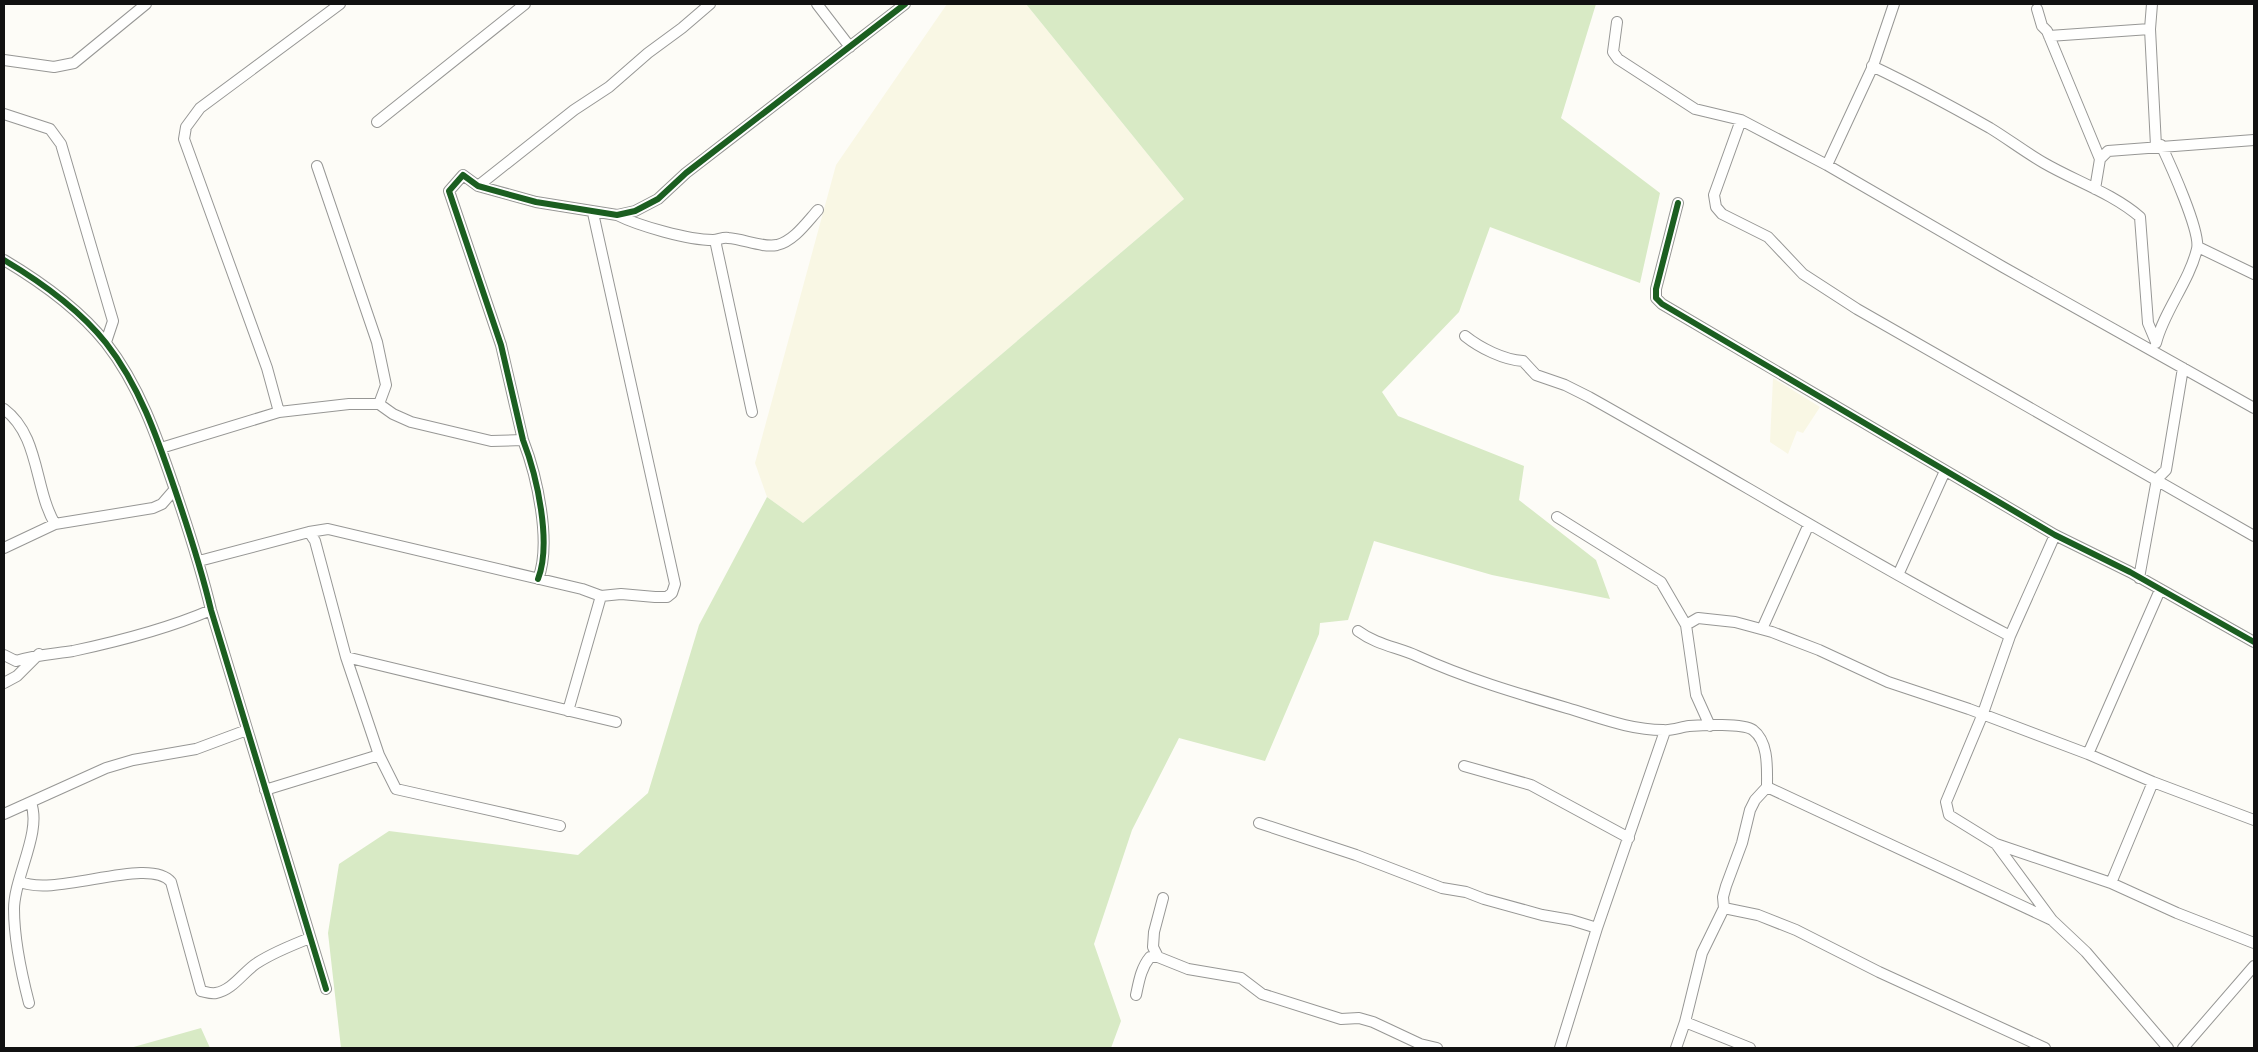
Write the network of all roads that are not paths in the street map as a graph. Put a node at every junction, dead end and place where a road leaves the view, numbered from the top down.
1 (146, 4) edge
2 (340, 4) edge
3 (525, 4) edge
4 (709, 4) edge
5 (817, 4) edge
6 (905, 4) edge
7 (1894, 4) edge
8 (2152, 4) edge
9 (2037, 9) dead end
10 (1617, 22) dead end
11 (2150, 30) junction
12 (2048, 36) junction
13 (850, 47) junction
14 (4, 60) edge
15 (1872, 66) junction
16 (4, 114) edge
17 (1741, 120) junction
18 (377, 122) dead end
19 (2254, 140) edge
20 (2159, 145) junction
21 (2100, 159) junction
22 (1827, 165) junction
23 (317, 166) dead end
24 (478, 186) junction
25 (2095, 189) junction
26 (1678, 203) dead end
27 (818, 210) dead end
28 (592, 213) junction
29 (617, 215) junction
30 (715, 240) junction
31 (2198, 247) junction
32 (4, 260) edge
33 (2254, 274) edge
34 (1465, 336) dead end
35 (106, 342) junction
36 (2156, 342) junction
37 (2155, 354) junction
38 (2183, 368) junction
39 (379, 404) junction
40 (2254, 408) edge
41 (279, 412) junction
42 (752, 412) dead end
43 (6, 413) edge
44 (523, 440) junction
45 (161, 448) junction
46 (1945, 471) junction
47 (2157, 479) junction
48 (175, 490) junction
49 (1557, 517) dead end
50 (55, 524) junction
51 (1809, 524) junction
52 (309, 532) junction
53 (2056, 535) junction
54 (2254, 536) edge
55 (4, 548) edge
56 (199, 561) junction
57 (1898, 575) junction
58 (2139, 578) junction
59 (538, 579) junction
60 (2160, 590) junction
61 (601, 596) junction
62 (211, 610) junction
63 (1686, 625) junction
64 (1762, 629) junction
65 (1358, 631) dead end
66 (2010, 636) junction
67 (2254, 642) edge
68 (40, 654) junction
69 (4, 655) edge
70 (346, 657) junction
71 (4, 683) edge
72 (568, 711) junction
73 (1982, 716) junction
74 (616, 722) dead end
75 (1710, 726) junction
76 (247, 730) junction
77 (1665, 731) junction
78 (379, 754) junction
79 (2088, 754) junction
80 (1464, 766) dead end
81 (2152, 782) junction
82 (1767, 787) junction
83 (265, 790) junction
84 (31, 804) junction
85 (4, 814) edge
86 (2254, 820) edge
87 (1259, 823) dead end
88 (560, 826) dead end
89 (1629, 838) junction
90 (1996, 844) junction
91 (20, 881) junction
92 (2111, 883) junction
93 (1164, 898) dead end
94 (1724, 908) junction
95 (2052, 920) junction
96 (1597, 928) junction
97 (310, 938) junction
98 (2254, 943) edge
99 (1158, 957) junction
100 (2254, 966) edge
101 (326, 990) dead end
102 (1136, 995) dead end
103 (29, 1004) dead end
104 (1685, 1022) junction
105 (1437, 1048) edge
106 (1560, 1048) edge
107 (1676, 1048) edge
108 (1750, 1048) edge
109 (2045, 1048) edge
110 (2168, 1048) edge
111 (2183, 1048) edge

1 - 14 street
2 - 41 street
3 - 18 street
4 - 24 street
5 - 13 street
6 - 13 street
7 - 15 street
8 - 11 street
9 - 12 street
10 - 17 street
11 - 12 street
11 - 20 street
12 - 21 street
13 - 29 street
15 - 22 street
15 - 25 street
16 - 35 street
17 - 22 street
17 - 47 street
19 - 20 street
20 - 21 street
20 - 31 street
21 - 25 street
22 - 37 street
23 - 39 street
24 - 28 street
24 - 44 street
25 - 36 street
26 - 46 street
27 - 30 street
28 - 29 street
28 - 61 street
29 - 30 street
30 - 42 street
31 - 33 street
31 - 36 street
32 - 35 street
34 - 51 street
35 - 45 street
36 - 37 street
37 - 38 street
38 - 40 street
38 - 47 street
39 - 41 street
39 - 44 street
41 - 45 street
43 - 50 street
44 - 59 street
45 - 48 street
46 - 53 street
46 - 57 street
47 - 54 street
47 - 58 street
48 - 50 street
48 - 56 street
49 - 63 street
50 - 55 street
51 - 57 street
51 - 64 street
52 - 56 street
52 - 59 street
52 - 70 street
53 - 58 street
53 - 66 street
56 - 62 street
57 - 66 street
58 - 60 street
59 - 61 street
60 - 67 street
60 - 79 street
61 - 72 street
62 - 68 street
62 - 76 street
63 - 64 street
63 - 75 street
64 - 73 street
65 - 77 street
66 - 73 street
68 - 69 street
68 - 71 street
70 - 72 street
70 - 78 street
72 - 74 street
73 - 79 street
73 - 90 street
75 - 77 street
75 - 82 street
76 - 83 street
76 - 84 street
77 - 89 street
78 - 83 street
78 - 88 street
79 - 81 street
80 - 89 street
81 - 86 street
81 - 92 street
82 - 94 street
82 - 95 street
83 - 97 street
84 - 85 street
84 - 91 street
87 - 96 street
89 - 96 street
90 - 92 street
90 - 95 street
91 - 97 street
91 - 103 street
92 - 98 street
93 - 99 street
94 - 104 street
94 - 109 street
95 - 110 street
96 - 106 street
97 - 101 street
99 - 102 street
99 - 105 street
100 - 111 street
104 - 107 street
104 - 108 street

